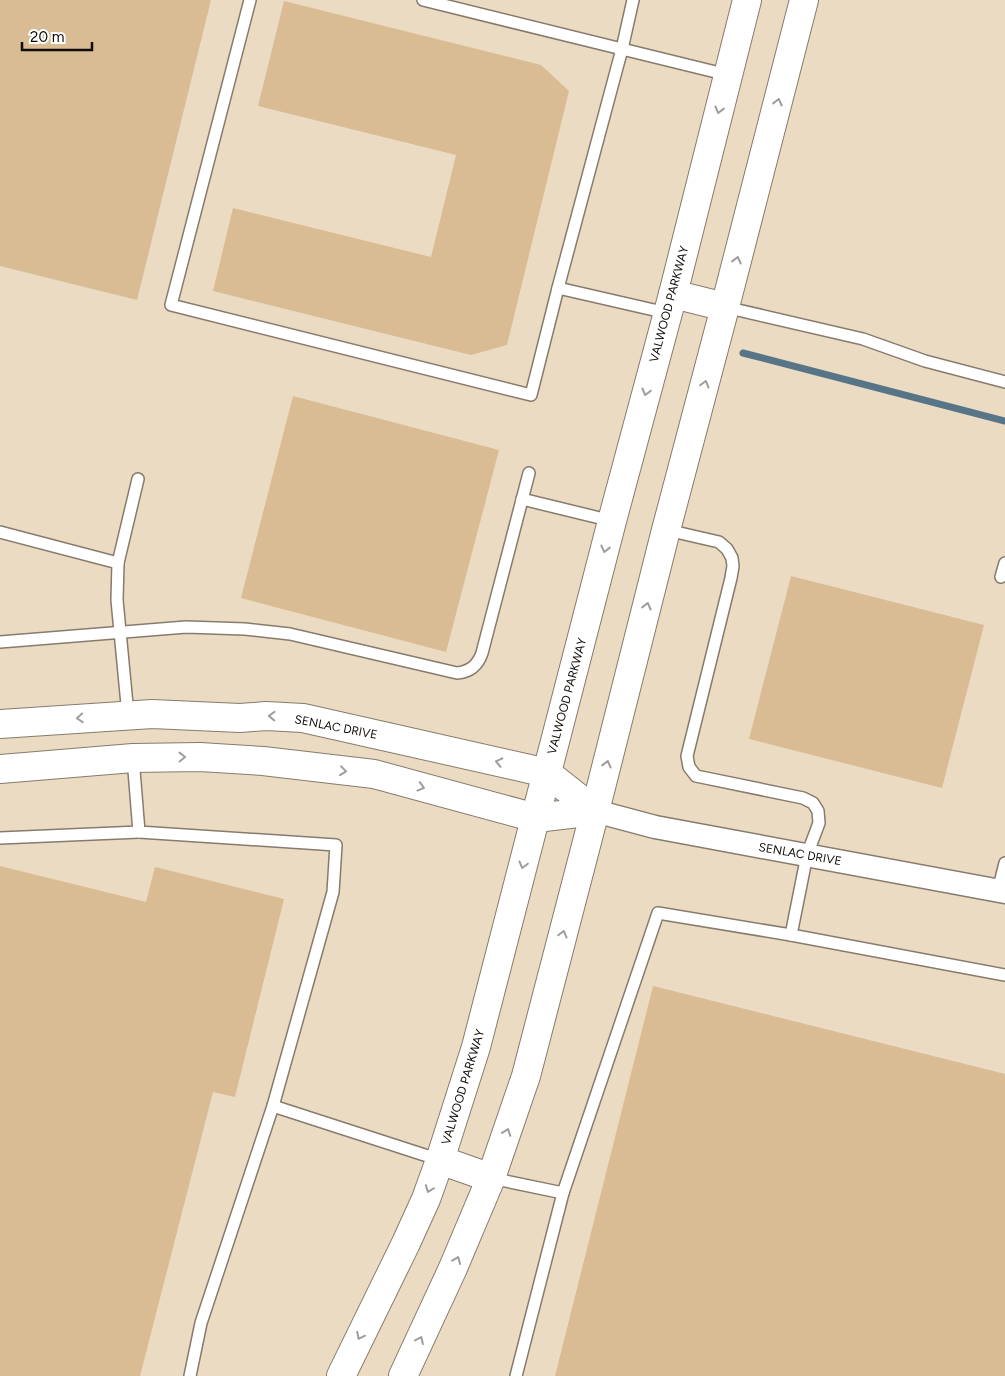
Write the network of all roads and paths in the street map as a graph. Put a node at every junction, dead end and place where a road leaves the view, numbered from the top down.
1 (250, 0) edge
2 (423, 0) edge
3 (633, 0) edge
4 (747, 0) edge
5 (804, 0) edge
6 (622, 48) junction
7 (728, 74) junction
8 (558, 288) junction
9 (670, 303) junction
10 (725, 307) junction
11 (1005, 382) edge
12 (529, 473) dead end
13 (138, 479) dead end
14 (522, 499) junction
15 (612, 521) junction
16 (666, 530) junction
17 (0, 532) edge
18 (1005, 562) edge
19 (118, 563) junction
20 (1001, 577) dead end
21 (120, 632) junction
22 (0, 642) edge
23 (128, 715) junction
24 (0, 724) edge
25 (133, 758) junction
26 (0, 769) edge
27 (547, 773) junction
28 (595, 811) junction
29 (536, 818) junction
30 (139, 832) junction
31 (0, 838) edge
32 (808, 855) junction
33 (1005, 863) edge
34 (1002, 891) edge
35 (791, 934) junction
36 (1005, 975) edge
37 (273, 1106) junction
38 (440, 1160) junction
39 (491, 1178) junction
40 (563, 1193) junction
41 (190, 1376) edge
42 (341, 1376) edge
43 (403, 1376) edge
44 (516, 1376) edge

1 - 8 lane
2 - 6 lane
3 - 6 lane
4 - 7 main road, VALWOOD PARKWAY
10 -> 5 main road
6 - 7 lane
6 - 8 lane
7 -> 9 main road, VALWOOD PARKWAY
8 - 9 lane
9 - 10 main road
9 -> 15 main road, VALWOOD PARKWAY
10 - 11 lane
16 -> 10 main road
12 - 14 lane
13 - 19 lane
14 - 15 lane
14 - 21 lane
15 -> 27 main road, VALWOOD PARKWAY
28 -> 16 main road
16 - 32 lane
17 - 19 lane
18 - 20 lane
19 - 21 lane
21 - 22 lane
21 - 23 lane
23 -> 24 main road, SENLAC DRIVE
23 - 25 main road
27 -> 23 main road, SENLAC DRIVE
25 - 26 main road, SENLAC DRIVE
25 -> 29 main road, SENLAC DRIVE
25 - 30 lane
27 - 28 main road, SENLAC DRIVE
27 - 29 main road, VALWOOD PARKWAY
28 - 29 main road, SENLAC DRIVE
28 - 32 street, SENLAC DRIVE
39 -> 28 main road
29 -> 38 main road, VALWOOD PARKWAY
30 - 31 lane
30 - 37 lane
32 - 34 street, SENLAC DRIVE
32 - 35 lane
33 - 34 lane
35 - 36 lane
35 - 40 lane
37 - 38 lane
37 - 41 lane
38 - 39 main road
38 -> 42 main road, VALWOOD PARKWAY
39 - 40 lane
43 -> 39 main road
40 - 44 lane

